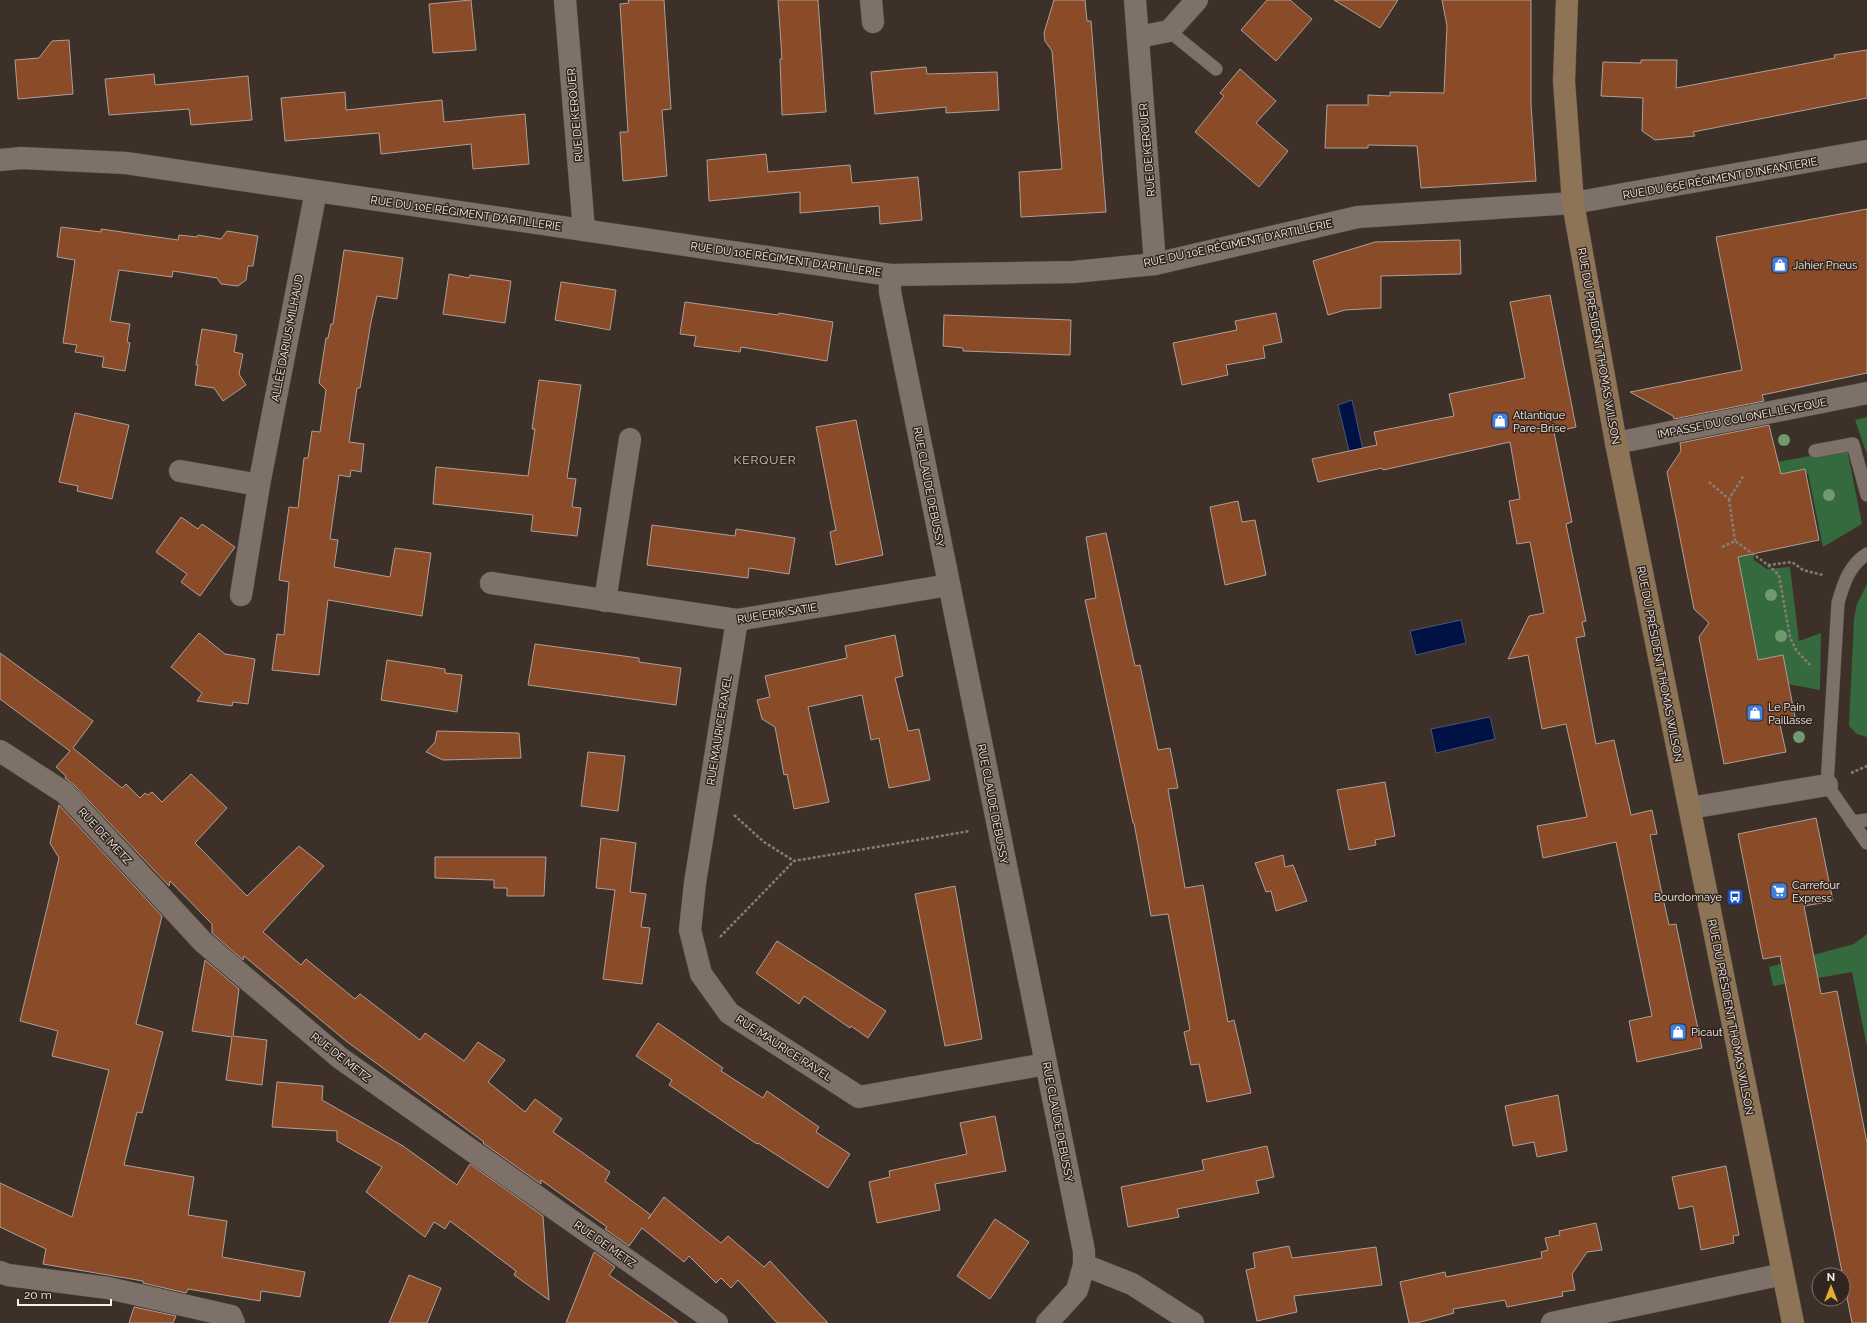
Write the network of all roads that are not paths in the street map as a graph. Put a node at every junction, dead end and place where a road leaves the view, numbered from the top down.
1 (565, 0) edge
2 (872, 0) edge
3 (1135, 0) edge
4 (1197, 0) edge
5 (1567, 0) edge
6 (874, 22) dead end
7 (1169, 30) junction
8 (1138, 37) junction
9 (1216, 70) dead end
10 (1867, 151) edge
11 (0, 160) edge
12 (316, 191) junction
13 (1572, 203) junction
14 (584, 230) junction
15 (1155, 264) junction
16 (890, 274) junction
17 (1867, 393) edge
18 (630, 439) dead end
19 (1616, 443) junction
20 (1814, 451) dead end
21 (180, 471) dead end
22 (259, 485) junction
23 (1867, 495) edge
24 (1867, 554) edge
25 (491, 583) dead end
26 (949, 584) junction
27 (241, 595) dead end
28 (605, 601) junction
29 (737, 620) junction
30 (0, 751) edge
31 (1827, 785) junction
32 (1690, 808) junction
33 (1867, 820) edge
34 (1852, 822) junction
35 (1867, 843) edge
36 (1046, 1064) junction
37 (1084, 1265) junction
38 (0, 1272) edge
39 (1783, 1274) junction
40 (232, 1319) edge
41 (717, 1323) edge
42 (1048, 1323) edge
43 (1193, 1323) edge
44 (1552, 1323) edge
45 (1793, 1323) edge

1 - 14 street, RUE DE KERQUER
2 - 6 street
3 - 8 street, RUE DE KERQUER
4 - 7 street
5 - 13 street, RUE DU PRÉSIDENT THOMAS WILSON
7 - 8 street
7 - 9 lane
8 - 15 street, RUE DE KERQUER
10 - 13 street, RUE DU 65E RÉGIMENT D'INFANTERIE
11 - 12 street, RUE DU 10E RÉGIMENT D'ARTILLERIE
12 - 14 street, RUE DU 10E RÉGIMENT D'ARTILLERIE
12 - 22 street, ALLÉE DARIUS MILHAUD
13 - 15 street, RUE DU 10E RÉGIMENT D'ARTILLERIE
13 - 19 street, RUE DU PRÉSIDENT THOMAS WILSON
14 - 16 street, RUE DU 10E RÉGIMENT D'ARTILLERIE
15 - 16 street, RUE DU 10E RÉGIMENT D'ARTILLERIE
16 - 26 street, RUE CLAUDE DEBUSSY
17 - 19 street, IMPASSE DU COLONEL LEVEQUE
18 - 28 street
19 - 32 street, RUE DU PRÉSIDENT THOMAS WILSON
20 - 23 lane
21 - 22 street
22 - 27 street, ALLÉE DARIUS MILHAUD
24 - 31 lane
25 - 28 street, RUE ERIK SATIE
26 - 29 street, RUE ERIK SATIE
26 - 36 street, RUE CLAUDE DEBUSSY
28 - 29 street, RUE ERIK SATIE
29 - 36 street, RUE MAURICE RAVEL
30 - 41 street, RUE DE METZ
31 - 32 street
31 - 34 lane
32 - 39 street, RUE DU PRÉSIDENT THOMAS WILSON
33 - 34 lane
34 - 35 lane
36 - 37 street, RUE CLAUDE DEBUSSY
37 - 42 street, RUE CLAUDE DEBUSSY
37 - 43 street
38 - 40 street
39 - 44 street
39 - 45 street, RUE DU PRÉSIDENT THOMAS WILSON

